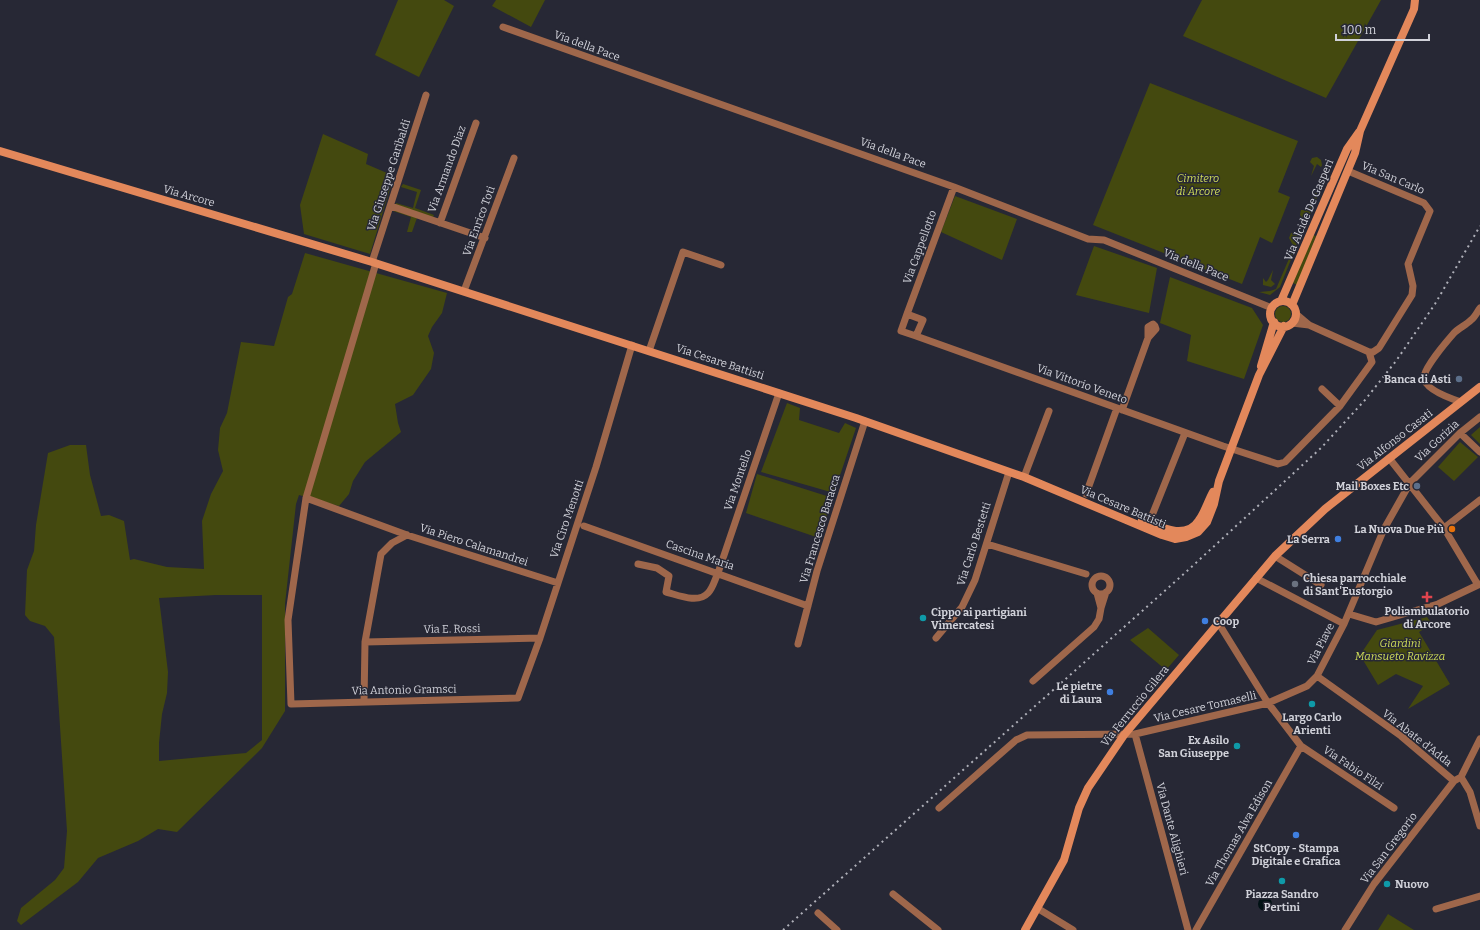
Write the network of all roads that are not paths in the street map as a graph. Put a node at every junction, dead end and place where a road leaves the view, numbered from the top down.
1 (1415, 0) edge
2 (1421, 0) edge
3 (1414, 9) junction
4 (503, 27) dead end
5 (426, 94) dead end
6 (476, 123) dead end
7 (1360, 130) junction
8 (0, 151) edge
9 (514, 158) dead end
10 (1348, 171) junction
11 (954, 187) junction
12 (391, 206) junction
13 (440, 223) junction
14 (485, 238) junction
15 (374, 262) junction
16 (721, 265) dead end
17 (464, 291) junction
18 (1281, 301) junction
19 (1292, 305) junction
20 (1272, 308) junction
21 (1480, 308) edge
22 (907, 314) junction
23 (1296, 314) junction
24 (1274, 322) junction
25 (1292, 323) junction
26 (1309, 325) junction
27 (1284, 326) junction
28 (916, 336) junction
29 (1148, 338) dead end
30 (925, 340) joint
31 (632, 345) junction
32 (649, 351) junction
33 (1369, 352) junction
34 (1259, 375) junction
35 (1322, 388) dead end
36 (1480, 388) edge
37 (779, 393) junction
38 (1461, 402) junction
39 (1340, 406) junction
40 (1120, 409) junction
41 (1049, 411) dead end
42 (1480, 417) edge
43 (865, 421) junction
44 (1185, 433) junction
45 (1460, 434) junction
46 (1231, 449) junction
47 (1480, 452) edge
48 (1389, 458) junction
49 (1009, 472) junction
50 (1024, 477) junction
51 (1410, 483) junction
52 (1086, 494) dead end
53 (306, 498) junction
54 (1480, 500) edge
55 (1148, 525) junction
56 (584, 526) dead end
57 (1444, 528) junction
58 (407, 535) junction
59 (987, 544) junction
60 (1275, 556) junction
61 (638, 564) dead end
62 (718, 573) junction
63 (1256, 578) junction
64 (1094, 579) junction
65 (558, 583) junction
66 (1479, 584) edge
67 (1321, 585) dead end
68 (1106, 592) junction
69 (1098, 593) junction
70 (808, 606) junction
71 (1101, 608) junction
72 (1349, 614) junction
73 (1219, 624) junction
74 (1344, 624) junction
75 (540, 638) junction
76 (936, 638) dead end
77 (365, 642) junction
78 (798, 644) dead end
79 (1317, 676) junction
80 (1033, 681) dead end
81 (518, 698) joint
82 (364, 702) junction
83 (1268, 703) junction
84 (291, 704) joint
85 (1135, 734) junction
86 (1124, 735) junction
87 (1480, 739) edge
88 (1301, 746) junction
89 (1461, 777) junction
90 (1454, 781) junction
91 (939, 808) dead end
92 (1394, 808) dead end
93 (1480, 826) edge
94 (893, 894) dead end
95 (1480, 896) edge
96 (1037, 908) junction
97 (1436, 909) dead end
98 (818, 913) dead end
99 (1025, 929) edge
100 (837, 930) edge
101 (938, 930) edge
102 (1073, 930) edge
103 (1188, 930) edge
104 (1196, 930) edge
105 (1345, 930) edge

1 - 3 street, Via Alcide De Gasperi
2 - 3 street, Via Alcide De Gasperi
3 - 7 street, Via Alcide De Gasperi
4 - 11 street, Via della Pace
5 - 12 street, Via Giuseppe Garibaldi
6 - 13 street, Via Armando Diaz
7 - 10 street, Via Alcide De Gasperi
7 - 18 street, Via Alcide De Gasperi
8 - 15 street, Via Arcore
9 - 14 street, Via Enrico Toti
10 - 19 street, Via Alcide De Gasperi
10 - 33 street, Via San Carlo
11 - 20 street, Via della Pace
11 - 22 street, Via Cappellotto
12 - 13 street
12 - 15 street, Via Giuseppe Garibaldi
13 - 14 street
14 - 17 street, Via Enrico Toti
15 - 17 street, Via Cesare Battisti
15 - 53 street, Via Giuseppe Garibaldi
16 - 32 street
17 - 31 street, Via Cesare Battisti
18 - 19 street
18 - 20 street
19 - 23 street
20 - 24 street
21 - 38 street
22 - 28 street
22 - 28 street, Via Cappellotto
23 - 25 street
23 - 26 street
24 - 27 street
24 - 34 street
25 - 26 street
25 - 27 street
26 - 33 street
27 - 34 street
28 - 30 street, Via Cappellotto
29 - 40 street
30 - 40 street, Via Vittorio Veneto
31 - 32 street, Via Cesare Battisti
31 - 65 street, Via Ciro Menotti
32 - 37 street, Via Cesare Battisti
33 - 39 street
34 - 46 street
35 - 39 street
36 - 38 street, Via Alfonso Casati
37 - 43 street, Via Cesare Battisti
37 - 62 street, Via Montello
38 - 48 street, Via Alfonso Casati
39 - 46 street
40 - 44 street, Via Vittorio Veneto
40 - 52 street
41 - 50 street
42 - 45 street, Via Gorizia
43 - 49 street, Via Cesare Battisti
43 - 70 street, Via Francesco Baracca
44 - 46 street, Via Vittorio Veneto
44 - 55 street
45 - 47 street
45 - 51 street, Via Gorizia
46 - 55 street, Via Cesare Battisti
48 - 51 street
48 - 60 street, Via Alfonso Casati
49 - 50 street, Via Cesare Battisti
49 - 59 street, Via Carlo Bestetti
50 - 55 street, Via Cesare Battisti
51 - 57 street
51 - 72 street, Via Gorizia
53 - 58 street, Via Piero Calamandrei
53 - 84 street, Via Giuseppe Garibaldi
54 - 57 street
56 - 62 street, Cascina Maria
57 - 66 street
58 - 65 street, Via Piero Calamandrei
58 - 77 street
59 - 64 street
59 - 76 street, Via Carlo Bestetti
60 - 63 street, Via Alfonso Casati
60 - 67 street
61 - 62 street, Via Montello
62 - 70 street, Cascina Maria
63 - 73 street, Via Ferruccio Gilera
63 - 74 street
64 - 68 street
64 - 69 street
65 - 75 street, Via Ciro Menotti
66 - 72 street
68 - 69 street
68 - 71 street
69 - 71 street
70 - 78 street, Via Francesco Baracca
71 - 80 street
72 - 74 street, Via Piave
73 - 83 street, Via Fabio Filzi
73 - 86 street, Via Ferruccio Gilera
74 - 79 street, Via Piave
75 - 77 street, Via E. Rossi
75 - 81 street, Via Ciro Menotti
77 - 82 street
79 - 83 street, Via Piave
79 - 90 street, Via Abate d'Adda
81 - 82 street, Via Antonio Gramsci
82 - 84 street, Via Antonio Gramsci
83 - 85 street, Via Cesare Tomaselli
83 - 88 street, Via Fabio Filzi
85 - 86 street, Via Cesare Tomaselli
85 - 103 street, Via Dante Alighieri
86 - 91 street, Via Cesare Tomaselli
86 - 96 street, Via Ferruccio Gilera
87 - 89 street
88 - 92 street, Via Fabio Filzi
88 - 104 street, Via Thomas Alva Edison
89 - 90 street, Via Abate d'Adda
89 - 93 street, Via Abate d'Adda
90 - 105 street, Via San Gregorio
94 - 101 street
95 - 97 street
96 - 99 street, Via Ferruccio Gilera
96 - 102 street
98 - 100 street

